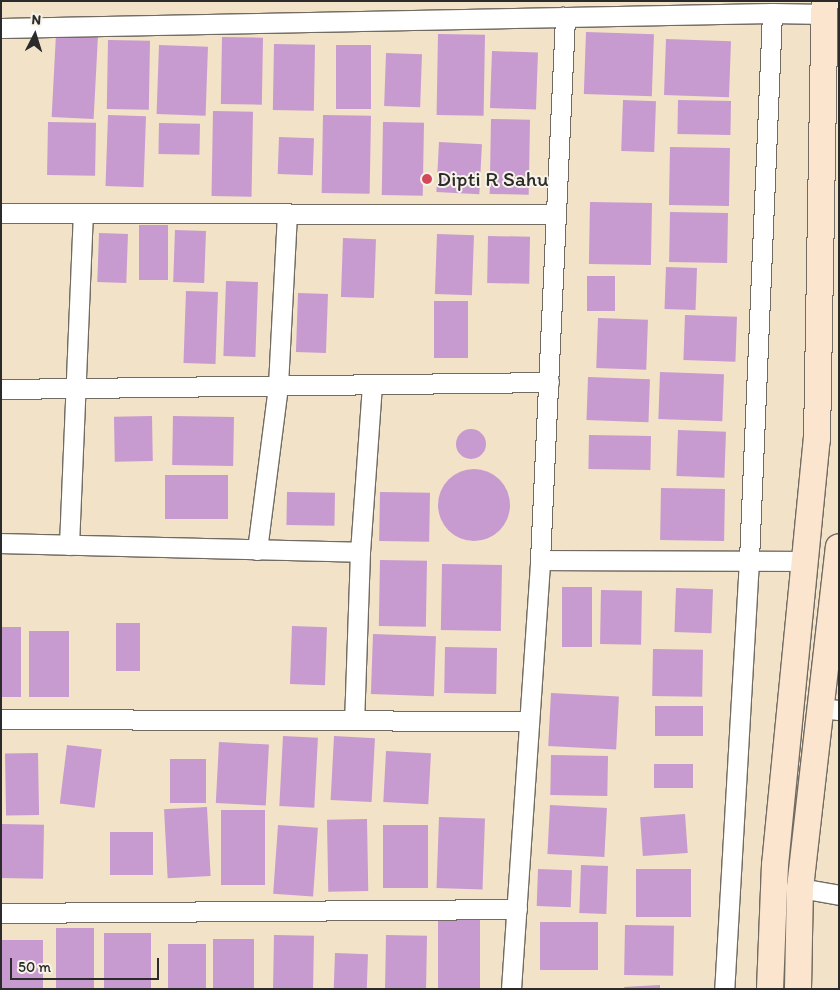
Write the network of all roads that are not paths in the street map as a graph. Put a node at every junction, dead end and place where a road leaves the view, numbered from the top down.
1 (825, 8) edge
2 (772, 13) junction
3 (566, 17) junction
4 (1, 28) edge
5 (832, 52) edge
6 (1, 213) edge
7 (83, 213) junction
8 (287, 214) junction
9 (556, 214) junction
10 (549, 382) junction
11 (372, 384) junction
12 (278, 386) junction
13 (77, 388) junction
14 (1, 389) edge
15 (1, 543) edge
16 (69, 545) junction
17 (839, 547) edge
18 (257, 550) junction
19 (360, 552) junction
20 (540, 560) junction
21 (749, 560) junction
22 (806, 560) junction
23 (799, 646) junction
24 (828, 650) junction
25 (830, 709) edge
26 (1, 719) edge
27 (354, 720) junction
28 (529, 720) junction
29 (800, 888) junction
30 (839, 895) edge
31 (517, 908) junction
32 (1, 913) edge
33 (511, 989) edge
34 (724, 989) edge
35 (770, 989) edge
36 (798, 989) edge

1 - 2 street
1 - 5 street
2 - 3 street
2 - 21 street
3 - 4 street
3 - 9 street
5 - 22 street
6 - 7 street
7 - 8 street
7 - 13 street
8 - 9 street
8 - 12 street
9 - 10 street
10 - 11 street
10 - 20 street
11 - 12 street
11 - 19 street
12 - 13 street
12 - 18 street
13 - 14 street
13 - 16 street
15 - 16 street
16 - 18 street
17 - 24 street
18 - 19 street
19 - 27 street
20 - 21 street
20 - 28 street
21 - 22 street
21 - 34 street
22 - 23 street
23 - 24 street
23 - 35 street
24 - 25 street
25 - 29 street
26 - 27 street
27 - 28 street
28 - 31 street
29 - 30 street
29 - 36 street
31 - 32 street
31 - 33 street

